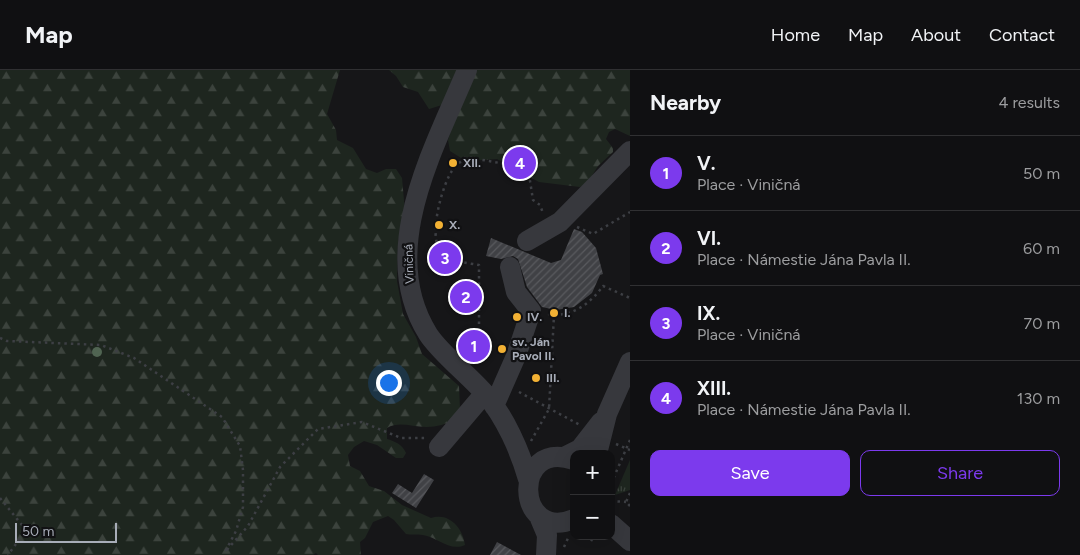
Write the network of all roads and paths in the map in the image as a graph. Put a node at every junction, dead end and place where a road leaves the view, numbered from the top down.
1 (467, 70) edge
2 (627, 146) edge
3 (630, 212) edge
4 (545, 218) dead end
5 (593, 234) dead end
6 (527, 241) dead end
7 (510, 267) dead end
8 (630, 298) edge
9 (0, 338) edge
10 (630, 362) edge
11 (479, 370) dead end
12 (504, 383) junction
13 (490, 400) junction
14 (548, 409) junction
15 (607, 414) junction
16 (587, 429) dead end
17 (510, 435) junction
18 (630, 440) edge
19 (530, 442) dead end
20 (439, 447) joint
21 (603, 447) edge
22 (628, 449) edge
23 (562, 459) edge
24 (615, 476) edge
25 (528, 479) junction
26 (630, 493) edge
27 (0, 498) edge
28 (615, 501) edge
29 (626, 502) junction
30 (630, 506) edge
31 (539, 516) junction
32 (570, 525) edge
33 (615, 528) edge
34 (615, 537) edge
35 (630, 543) edge
36 (224, 553) edge
37 (552, 554) edge
38 (8, 555) edge

1 - 13 street, Viničná
2 - 6 street
3 - 5 path
4 - 11 path
7 - 12 street
8 - 14 path
9 - 36 path
10 - 15 street
12 - 13 street
12 - 14 path
13 - 17 street, Viničná
13 - 20 street
14 - 16 path
14 - 19 path
15 - 21 street
15 - 23 street
17 - 23 street
17 - 25 street, Viničná
18 - 22 path
20 - 36 path
21 - 22 path
22 - 24 path
23 - 25 street
25 - 31 street, Viničná
26 - 29 path
27 - 38 path
28 - 29 path
29 - 30 path
31 - 32 street
31 - 37 street, Viničná
32 - 37 street
32 - 37 path
33 - 35 street
34 - 35 street

